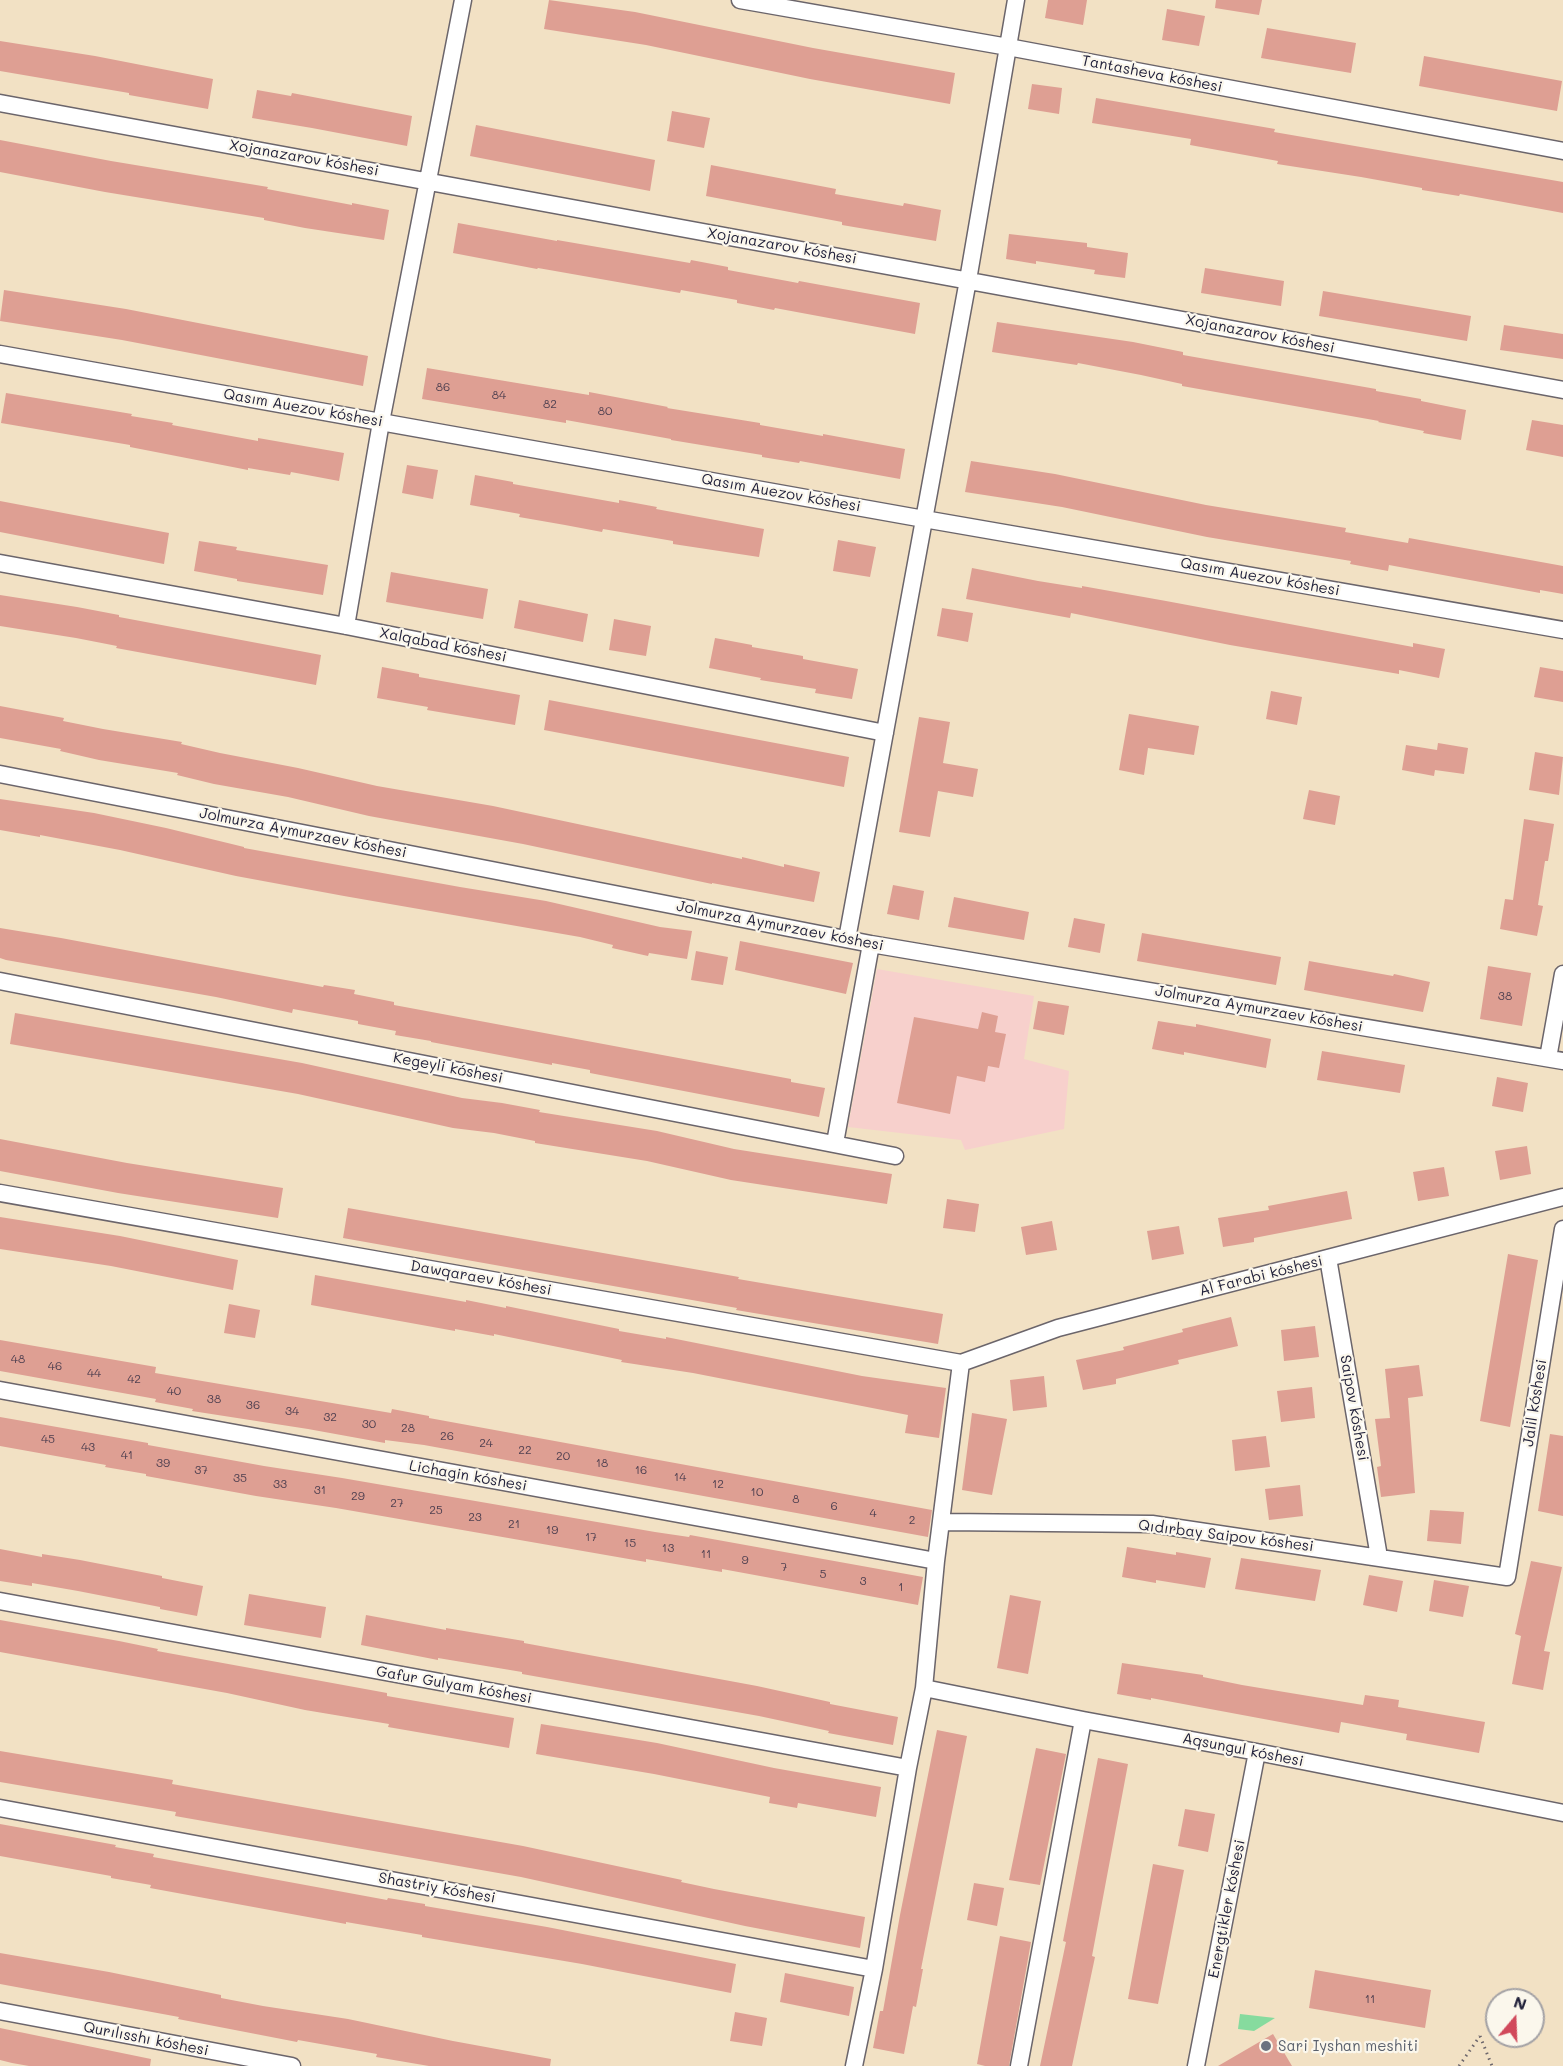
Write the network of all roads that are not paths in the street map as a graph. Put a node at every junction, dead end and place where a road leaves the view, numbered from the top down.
1 (463, 0) edge
2 (740, 0) edge
3 (1016, 0) edge
4 (1008, 47) junction
5 (0, 103) edge
6 (1563, 151) edge
7 (429, 182) junction
8 (968, 280) junction
9 (0, 354) edge
10 (1563, 390) edge
11 (381, 422) junction
12 (924, 519) junction
13 (0, 563) edge
14 (346, 626) junction
15 (1563, 630) edge
16 (885, 733) junction
17 (0, 774) edge
18 (847, 939) junction
19 (871, 944) junction
20 (1563, 974) edge
21 (0, 981) edge
22 (1556, 1059) edge
23 (835, 1143) junction
24 (895, 1156) dead end
25 (0, 1193) edge
26 (1563, 1197) edge
27 (1563, 1229) edge
28 (1328, 1258) junction
29 (962, 1363) junction
30 (0, 1390) edge
31 (943, 1522) junction
32 (1379, 1557) junction
33 (936, 1561) junction
34 (1507, 1577) joint
35 (0, 1601) edge
36 (924, 1688) junction
37 (1083, 1720) junction
38 (1257, 1752) junction
39 (908, 1768) junction
40 (0, 1808) edge
41 (1563, 1813) edge
42 (874, 1969) junction
43 (0, 2011) edge
44 (292, 2066) edge
45 (854, 2066) edge
46 (1019, 2066) edge
47 (1196, 2066) edge

1 - 7 street
2 - 4 street, Tantasheva kóshesi
3 - 4 street
4 - 6 street, Tantasheva kóshesi
4 - 8 street
5 - 7 street, Xojanazarov kóshesi
7 - 8 street, Xojanazarov kóshesi
7 - 11 street
8 - 10 street, Xojanazarov kóshesi
8 - 12 street
9 - 11 street, Qasım Auezov kóshesi
11 - 12 street, Qasım Auezov kóshesi
11 - 14 street
12 - 15 street, Qasım Auezov kóshesi
12 - 16 street
13 - 14 street, Xalqabad kóshesi
14 - 16 street, Xalqabad kóshesi
16 - 18 street
17 - 18 street, Jolmurza Aymurzaev kóshesi
18 - 19 street, Jolmurza Aymurzaev kóshesi
19 - 22 street, Jolmurza Aymurzaev kóshesi
19 - 23 street
20 - 22 street
21 - 23 street, Kegeyli kóshesi
23 - 24 street, Kegeyli kóshesi
25 - 29 street, Dawqaraev kóshesi
26 - 28 street, Al Farabi kóshesi
27 - 34 street, Jalil kóshesi
28 - 29 street, Al Farabi kóshesi
28 - 32 street, Saipov kóshesi
29 - 31 street
30 - 33 street, Lichagin kóshesi
31 - 32 street, Qıdırbay Saipov kóshesi
31 - 33 street
32 - 34 street, Qıdırbay Saipov kóshesi
33 - 36 street
35 - 39 street, Gafur Gulyam kóshesi
36 - 37 street, Aqsungul kóshesi
36 - 39 street
37 - 38 street, Aqsungul kóshesi
37 - 46 street
38 - 41 street, Aqsungul kóshesi
38 - 47 street, Energtikler kóshesi
39 - 42 street
40 - 42 street, Shastriy kóshesi
42 - 45 street
43 - 44 street, Qurılısshı kóshesi

